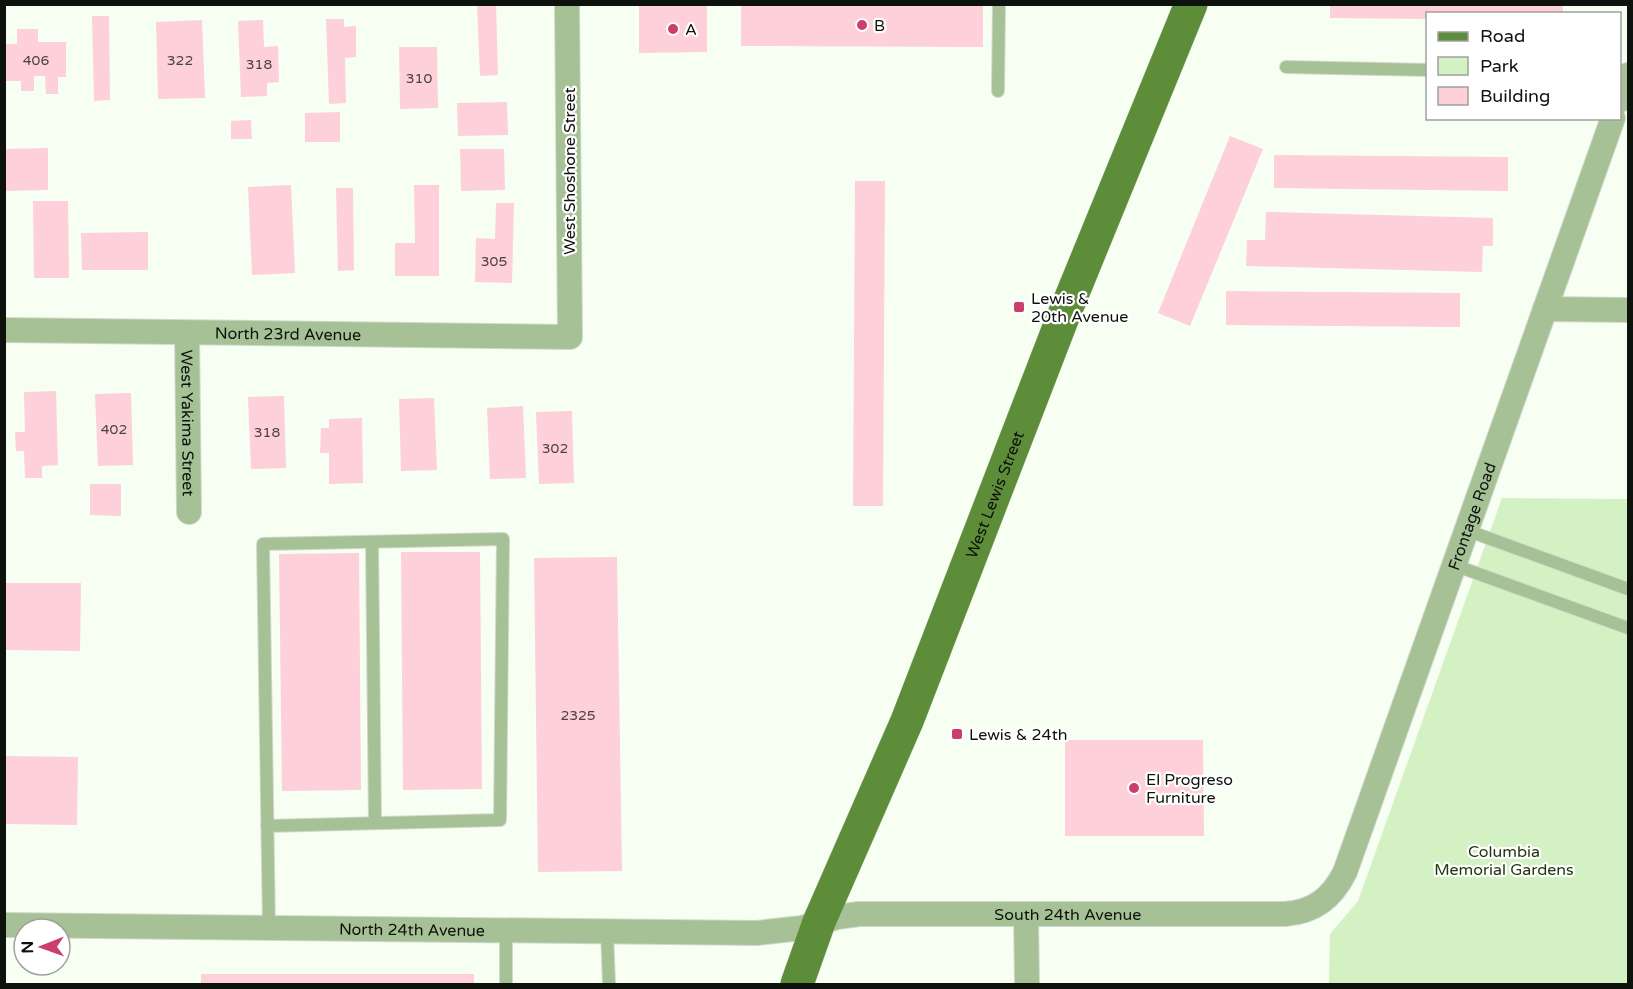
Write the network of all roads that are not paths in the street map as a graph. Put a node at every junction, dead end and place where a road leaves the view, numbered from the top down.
1 (567, 4) edge
2 (999, 4) edge
3 (1191, 4) edge
4 (1287, 67) dead end
5 (1426, 70) edge
6 (1629, 75) edge
7 (998, 91) dead end
8 (1621, 97) edge
9 (1612, 120) edge
10 (1545, 309) junction
11 (1629, 310) edge
12 (4, 330) edge
13 (187, 333) junction
14 (570, 337) joint
15 (189, 512) dead end
16 (1466, 530) junction
17 (372, 542) junction
18 (1454, 565) junction
19 (1629, 589) edge
20 (1629, 628) edge
21 (375, 823) junction
22 (267, 826) junction
23 (1317, 905) joint
24 (1026, 914) junction
25 (819, 922) junction
26 (4, 925) edge
27 (269, 928) junction
28 (506, 930) junction
29 (607, 931) junction
30 (506, 984) edge
31 (609, 984) edge
32 (797, 984) edge
33 (1027, 984) edge

1 - 14 street, West Shoshone Street
2 - 7 lane
3 - 25 main road, West Lewis Street
4 - 5 lane
6 - 8 street
9 - 10 street, Frontage Road
10 - 11 street
10 - 16 street, Frontage Road
12 - 13 street, North 23rd Avenue
13 - 14 street, North 23rd Avenue
13 - 15 street, West Yakima Street
16 - 18 street, Frontage Road
16 - 19 lane
17 - 21 lane
17 - 21 lane
17 - 22 lane
18 - 20 lane
18 - 23 street, Frontage Road
21 - 22 lane
22 - 27 lane
23 - 24 street, South 24th Avenue
24 - 25 street, South 24th Avenue
24 - 33 street
25 - 29 street, North 24th Avenue
25 - 32 main road, West Lewis Street
26 - 27 street, North 24th Avenue
27 - 28 street, North 24th Avenue
28 - 29 street, North 24th Avenue
28 - 30 lane
29 - 31 lane

